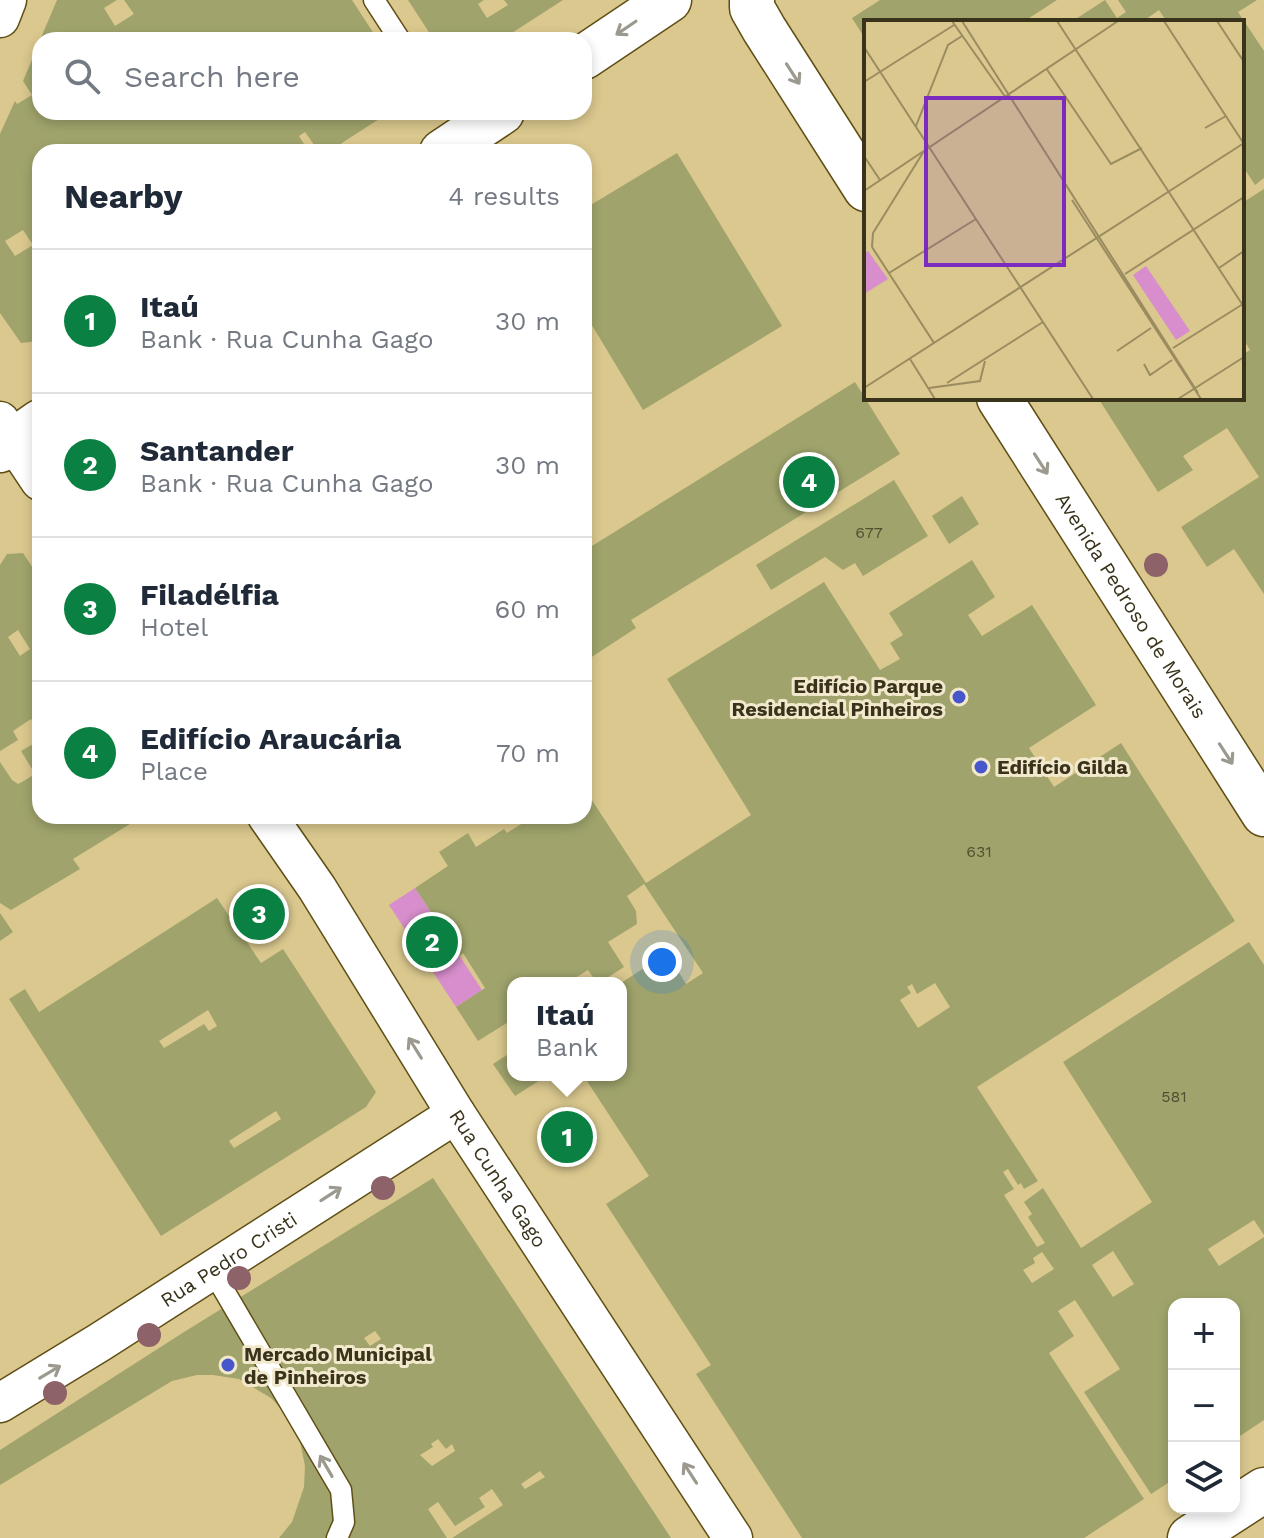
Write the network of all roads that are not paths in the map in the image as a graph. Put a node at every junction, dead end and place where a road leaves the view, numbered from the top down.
1 (7, 0) edge
2 (374, 0) edge
3 (669, 0) edge
4 (745, 3) edge
5 (0, 18) edge
6 (395, 32) edge
7 (592, 52) edge
8 (487, 120) edge
9 (455, 137) edge
10 (864, 186) edge
11 (1000, 400) edge
12 (11, 439) edge
13 (32, 469) edge
14 (1264, 814) edge
15 (273, 824) edge
16 (456, 1114) junction
17 (212, 1270) junction
18 (0, 1403) edge
19 (1264, 1490) edge
20 (337, 1538) edge
21 (733, 1538) edge
22 (1190, 1538) edge

1 - 5 street
2 - 6 lane
3 -> 7 main road
4 -> 10 main road
8 - 9 main road
11 -> 14 main road, Avenida Pedroso de Morais
12 - 13 street
16 -> 15 street, Rua Cunha Gago
17 -> 16 street, Rua Pedro Cristi
21 -> 16 street, Rua Cunha Gago
18 -> 17 street, Rua Pedro Cristi
20 -> 17 lane
19 - 22 main road

